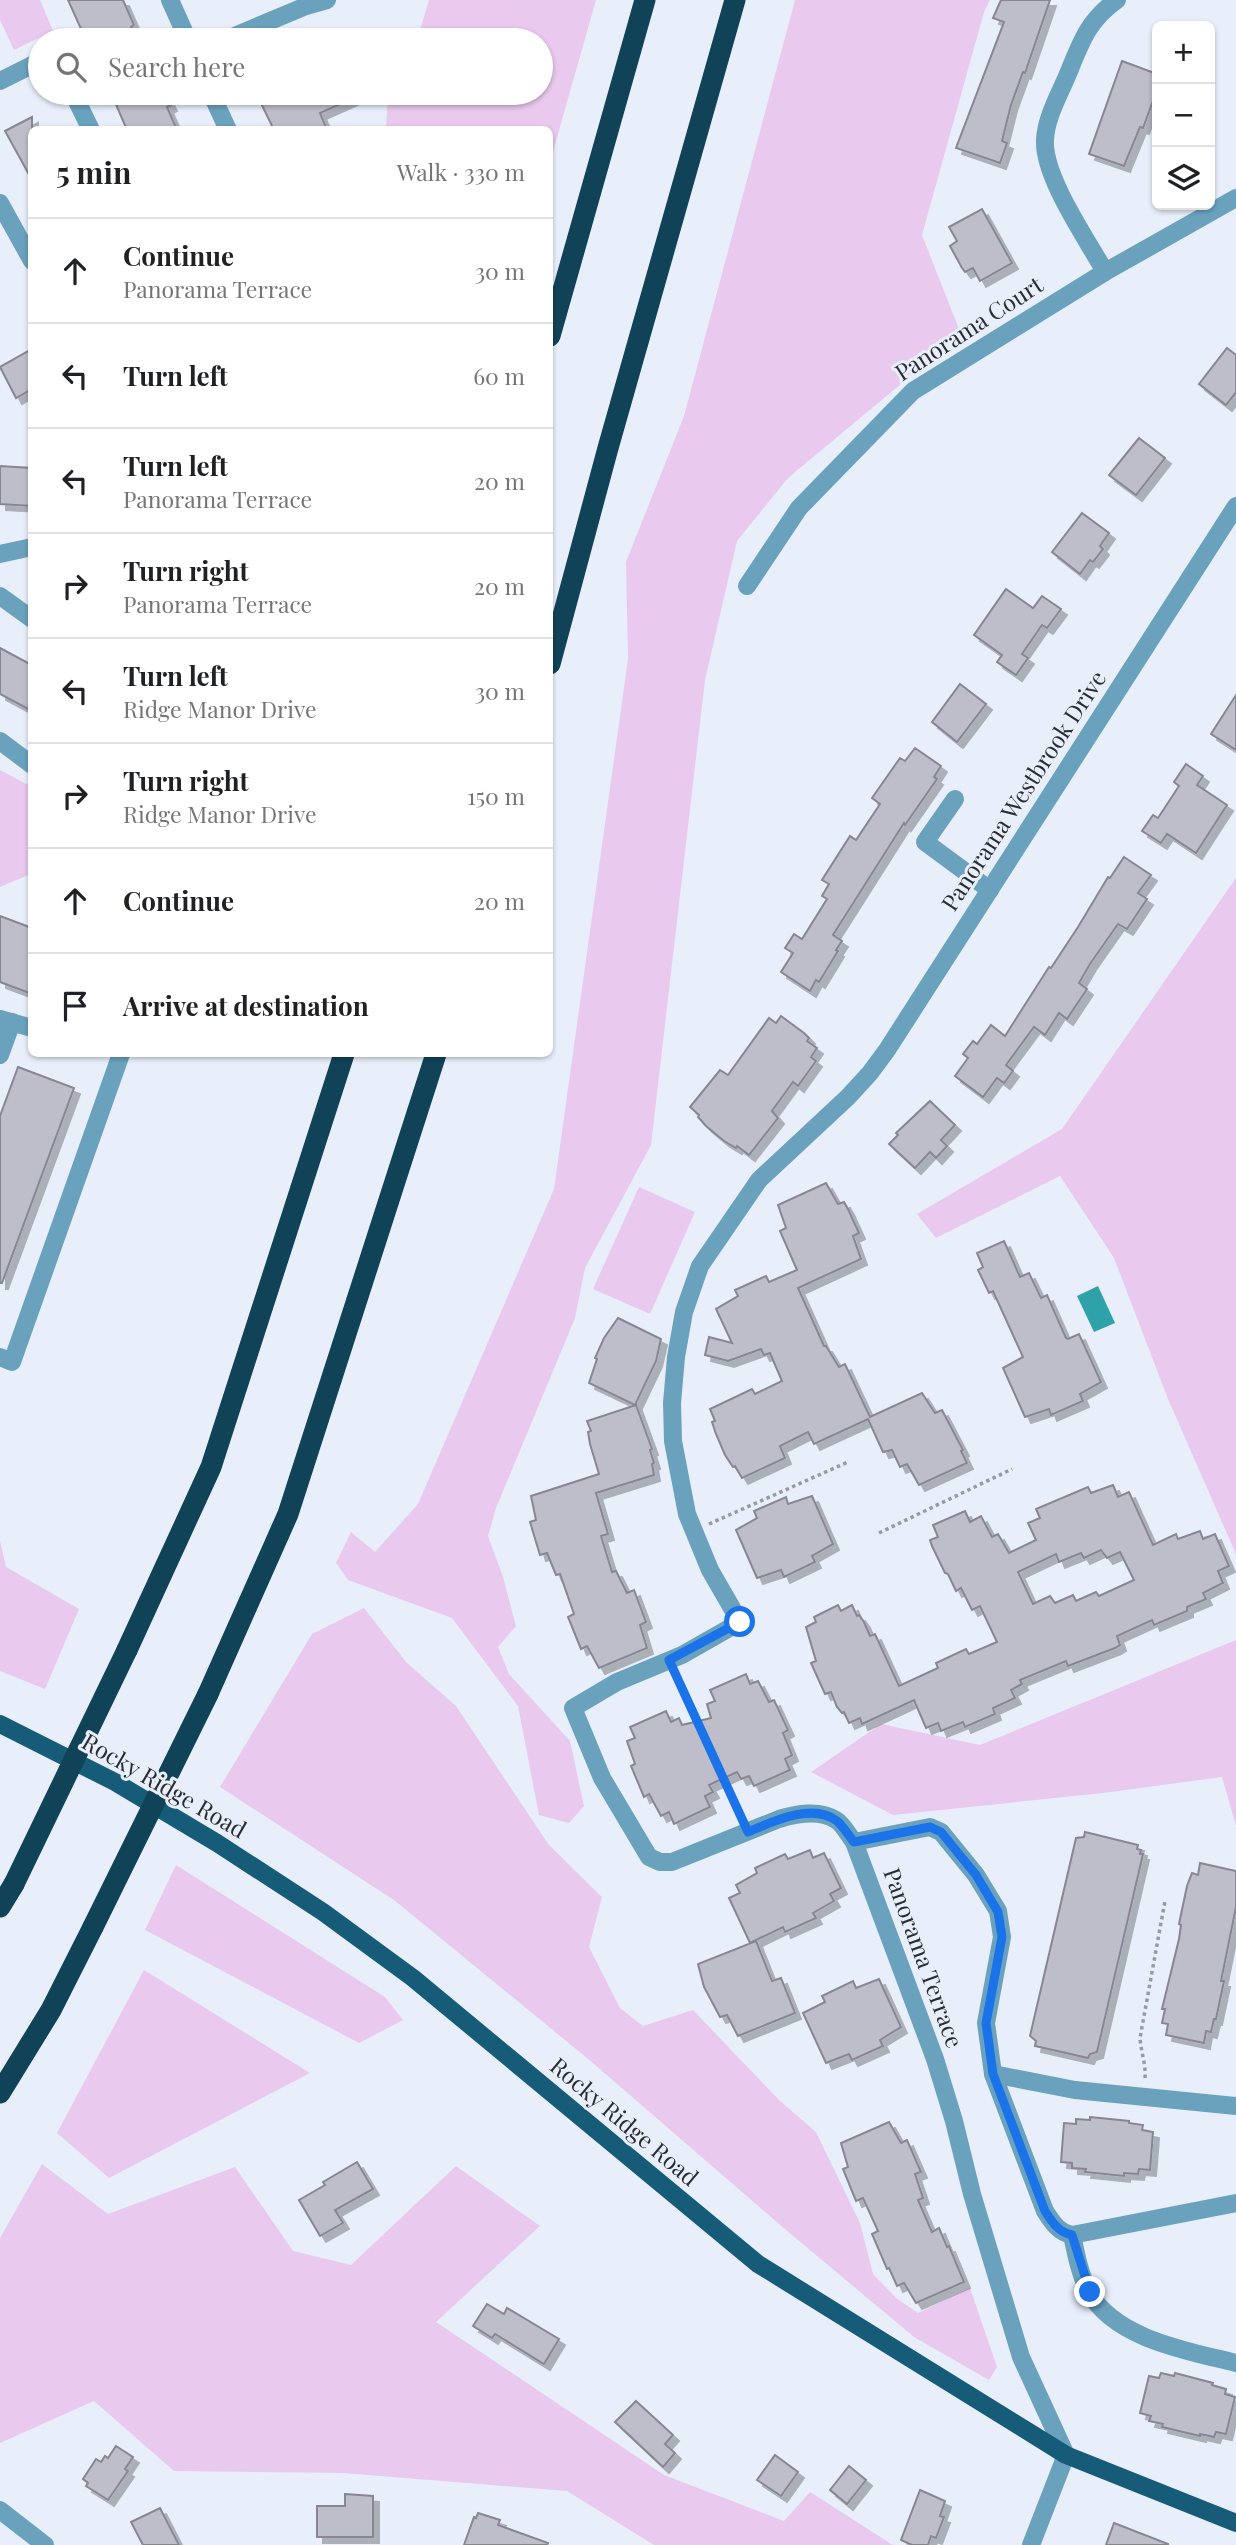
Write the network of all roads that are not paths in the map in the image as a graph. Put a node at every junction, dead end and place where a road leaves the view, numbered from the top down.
1 (170, 0) edge
2 (327, 0) edge
3 (645, 0) edge
4 (735, 0) edge
5 (1118, 0) edge
6 (183, 28) edge
7 (254, 28) edge
8 (28, 67) edge
9 (0, 80) edge
10 (79, 105) edge
11 (217, 105) edge
12 (89, 126) edge
13 (226, 126) edge
14 (1236, 198) edge
15 (0, 203) edge
16 (28, 254) edge
17 (1105, 272) junction
18 (553, 325) edge
19 (1236, 506) edge
20 (28, 548) edge
21 (0, 554) edge
22 (747, 586) dead end
23 (0, 596) edge
24 (28, 617) edge
25 (553, 653) edge
26 (0, 741) edge
27 (28, 762) edge
28 (955, 799) dead end
29 (990, 890) junction
30 (6, 1020) edge
31 (28, 1027) edge
32 (0, 1055) edge
33 (120, 1057) edge
34 (343, 1057) edge
35 (435, 1057) edge
36 (848, 1097) joint
37 (0, 1357) edge
38 (0, 1724) edge
39 (854, 1842) junction
40 (0, 1907) edge
41 (21, 2058) junction
42 (993, 2074) junction
43 (0, 2093) edge
44 (0, 2100) edge
45 (1236, 2106) edge
46 (1236, 2203) edge
47 (1072, 2235) junction
48 (1236, 2363) edge
49 (1066, 2455) junction
50 (0, 2510) edge
51 (1236, 2523) edge
52 (46, 2545) edge
53 (1031, 2545) edge

1 - 6 street
2 - 7 street
3 - 18 highway
4 - 25 highway
5 - 17 street
8 - 9 street
10 - 12 street
11 - 13 street
14 - 17 street, Panorama Court
15 - 16 street
17 - 22 street, Panorama Court
19 - 29 street, Panorama Westbrook Drive
20 - 21 street
23 - 24 street
26 - 27 street
28 - 29 street
29 - 36 street, Panorama Westbrook Drive
30 - 31 street
30 - 32 street
33 - 37 street
34 - 40 highway, bridge
35 - 41 highway, bridge
36 - 39 street, Panorama Terrace
38 - 49 main road, Rocky Ridge Road
39 - 42 street
39 - 49 street, Panorama Terrace
41 - 43 highway
41 - 44 highway
42 - 45 street
42 - 47 street
46 - 47 street
47 - 48 street
49 - 51 main road, Rocky Ridge Road
49 - 53 street
50 - 52 street

